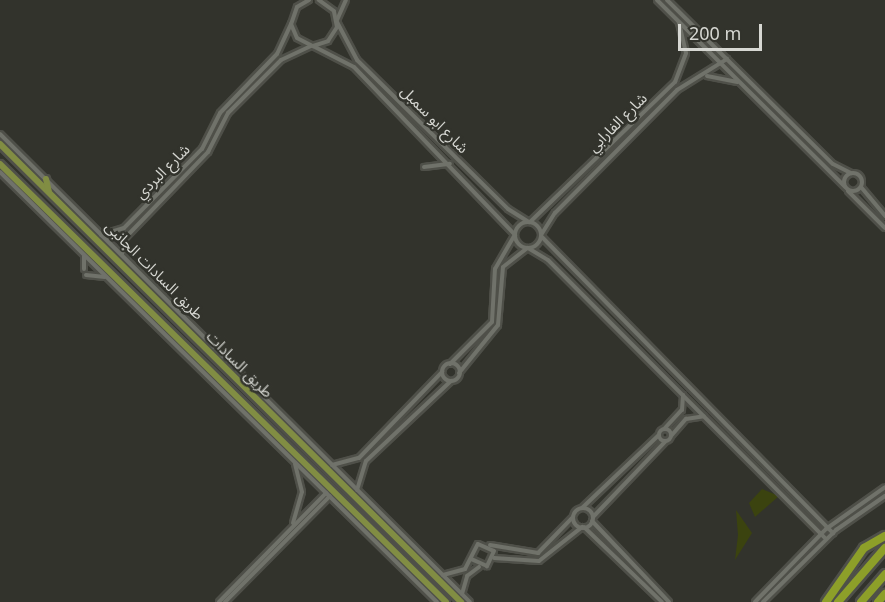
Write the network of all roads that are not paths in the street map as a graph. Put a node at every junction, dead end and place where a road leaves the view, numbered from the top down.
1 (309, 0) edge
2 (319, 0) edge
3 (346, 0) edge
4 (657, 0) edge
5 (669, 1) edge
6 (665, 8) junction
7 (337, 22) junction
8 (679, 22) junction
9 (291, 24) junction
10 (312, 46) junction
11 (727, 59) junction
12 (722, 64) junction
13 (703, 76) junction
14 (742, 85) junction
15 (241, 91) junction
16 (665, 93) junction
17 (246, 95) junction
18 (670, 97) junction
19 (404, 106) junction
20 (398, 112) junction
21 (793, 125) junction
22 (788, 131) junction
23 (0, 134) edge
24 (0, 144) edge
25 (193, 159) junction
26 (0, 164) edge
27 (197, 164) junction
28 (450, 164) junction
29 (833, 164) junction
30 (424, 167) dead end
31 (467, 169) junction
32 (588, 170) junction
33 (827, 170) junction
34 (0, 172) edge
35 (851, 173) junction
36 (461, 174) junction
37 (593, 174) junction
38 (46, 179) junction
39 (861, 186) junction
40 (846, 189) junction
41 (49, 193) junction
42 (868, 200) junction
43 (57, 201) junction
44 (68, 203) junction
45 (862, 206) junction
46 (144, 208) junction
47 (148, 213) junction
48 (885, 216) edge
49 (51, 218) junction
50 (529, 222) junction
51 (885, 228) edge
52 (101, 235) junction
53 (515, 235) junction
54 (541, 235) junction
55 (528, 248) junction
56 (82, 253) junction
57 (122, 255) junction
58 (128, 266) junction
59 (84, 269) dead end
60 (86, 275) dead end
61 (107, 278) junction
62 (155, 297) junction
63 (145, 306) junction
64 (167, 309) junction
65 (159, 320) junction
66 (185, 350) junction
67 (657, 357) junction
68 (651, 363) junction
69 (450, 364) junction
70 (442, 372) junction
71 (459, 373) junction
72 (242, 380) junction
73 (451, 381) junction
74 (225, 390) junction
75 (682, 394) junction
76 (271, 413) junction
77 (704, 416) junction
78 (262, 422) junction
79 (287, 429) junction
80 (664, 429) junction
81 (659, 435) junction
82 (735, 435) junction
83 (671, 436) junction
84 (279, 439) junction
85 (729, 441) junction
86 (665, 442) junction
87 (294, 461) junction
88 (332, 465) junction
89 (308, 471) junction
90 (883, 489) edge
91 (357, 491) junction
92 (328, 494) junction
93 (885, 496) edge
94 (582, 508) junction
95 (312, 510) junction
96 (347, 513) junction
97 (357, 515) junction
98 (573, 517) junction
99 (592, 519) junction
100 (583, 527) junction
101 (828, 527) junction
102 (291, 529) junction
103 (833, 532) junction
104 (821, 534) junction
105 (885, 536) edge
106 (405, 538) junction
107 (826, 539) junction
108 (489, 545) junction
109 (885, 548) edge
110 (407, 549) junction
111 (885, 554) edge
112 (415, 557) junction
113 (425, 558) junction
114 (494, 558) junction
115 (394, 559) junction
116 (471, 559) junction
117 (403, 560) junction
118 (479, 567) junction
119 (404, 569) junction
120 (441, 574) junction
121 (885, 574) edge
122 (860, 577) junction
123 (429, 594) junction
124 (885, 594) edge
125 (462, 598) edge
126 (219, 602) edge
127 (225, 602) edge
128 (428, 602) edge
129 (437, 602) edge
130 (446, 602) edge
131 (470, 602) edge
132 (662, 602) edge
133 (669, 602) edge
134 (755, 602) edge
135 (763, 602) edge
136 (826, 602) edge
137 (838, 602) edge
138 (861, 602) edge
139 (878, 602) edge

1 - 9 street, شارع البردي
2 - 7 street, شارع ابو سمبل
3 - 7 street, شارع البردي
4 - 6 street
5 - 6 street
5 - 11 street
6 - 8 street
7 - 10 street, شارع البردي
7 - 19 street, شارع ابو سمبل
8 - 12 street
8 - 16 street, شارع الفارابي
9 - 10 street
9 - 15 street, شارع البردي
10 - 17 street, شارع البردي
10 - 20 street, شارع ابو سمبل
11 - 12 street, شارع الفارابي
11 - 21 street
12 - 13 street, شارع الفارابي
12 - 14 street
13 - 14 street
13 - 18 street, شارع الفارابي
14 - 22 street
15 - 17 street
15 - 25 street, شارع البردي
16 - 18 street
16 - 32 street, شارع الفارابي
17 - 27 street, شارع البردي
18 - 37 street, شارع الفارابي
19 - 20 street
19 - 31 street, شارع ابو سمبل
20 - 28 street, شارع ابو سمبل
21 - 22 street
21 - 29 street
22 - 33 street
23 - 38 street, طريق السادات الجانبى
24 - 41 main road, طريق السادات
25 - 27 street
25 - 46 street, شارع البردي
26 - 49 main road, طريق السادات
27 - 47 street, شارع البردي
28 - 30 street
28 - 36 street, شارع ابو سمبل
29 - 33 street
29 - 35 street
31 - 36 street
31 - 50 street, شارع ابو سمبل
32 - 37 street
32 - 50 street, شارع الفارابي
33 - 40 street
34 - 49 street
35 - 39 street
35 - 40 street
36 - 53 street, شارع ابو سمبل
37 - 54 street, شارع الفارابي
38 - 41 main road
38 - 44 street, طريق السادات الجانبى
39 - 40 street
39 - 42 street
40 - 45 street
41 - 43 main road, طريق السادات
42 - 45 street
42 - 48 street
43 - 44 main road
43 - 58 main road, طريق السادات
44 - 52 street, طريق السادات الجانبى
45 - 51 street
46 - 47 street
46 - 52 street, شارع البردي
47 - 57 street, شارع البردي
49 - 56 street
49 - 63 main road, طريق السادات
50 - 53 street, شارع الفارابي
50 - 54 street, شارع ابو سمبل
52 - 57 street, طريق السادات الجانبى
53 - 55 street, شارع ابو سمبل
53 - 69 street, شارع الفارابي
54 - 55 street, شارع الفارابي
54 - 67 street, شارع ابو سمبل
55 - 68 street, شارع ابو سمبل
55 - 71 street, شارع الفارابي
56 - 59 street
56 - 61 street
57 - 58 street, طريق السادات الجانبى
58 - 62 main road, طريق السادات
58 - 72 street, طريق السادات الجانبى
60 - 61 street
61 - 66 street
62 - 63 main road
62 - 64 main road, طريق السادات
63 - 65 main road, طريق السادات
64 - 65 main road
64 - 72 main road, طريق السادات
65 - 66 main road, طريق السادات
66 - 74 main road, طريق السادات
67 - 68 street
67 - 82 street, شارع ابو سمبل
68 - 75 street, شارع ابو سمبل
69 - 70 street, شارع الفارابي
69 - 71 street
70 - 73 street
70 - 88 street, شارع الفارابي
71 - 73 street, شارع الفارابي
72 - 76 main road, طريق السادات
72 - 88 street, طريق السادات الجانبى
73 - 91 street, شارع الفارابي
74 - 78 main road, طريق السادات
74 - 87 street
75 - 77 street, شارع ابو سمبل
75 - 80 street
76 - 78 main road
76 - 79 main road, طريق السادات
77 - 83 street
77 - 85 street, شارع ابو سمبل
78 - 84 main road, طريق السادات
79 - 84 main road
79 - 110 main road, طريق السادات
80 - 81 street
80 - 83 street
81 - 86 street
81 - 94 street
82 - 85 street
82 - 101 street, شارع ابو سمبل
83 - 86 street
84 - 89 main road, طريق السادات
85 - 104 street, شارع ابو سمبل
86 - 99 street
87 - 89 street
87 - 102 street
88 - 91 street, طريق السادات الجانبى
89 - 92 street
89 - 97 main road, طريق السادات
90 - 93 street
90 - 101 street
91 - 106 street, طريق السادات الجانبى
92 - 95 street
92 - 96 street
93 - 103 street
94 - 98 street
94 - 99 street
95 - 102 street
95 - 127 street
96 - 97 main road
96 - 115 street
97 - 117 main road, طريق السادات
98 - 100 street
98 - 108 street
99 - 100 street
99 - 133 street
100 - 114 street
100 - 132 street
101 - 103 street, شارع ابو سمبل
101 - 104 street
102 - 126 street
103 - 107 street
104 - 107 street, شارع ابو سمبل
104 - 134 street
105 - 136 highway
106 - 110 main road
106 - 113 street, طريق السادات الجانبى
107 - 135 street
108 - 114 street
108 - 116 street
109 - 122 highway
110 - 112 main road, طريق السادات
111 - 122 highway
112 - 113 main road
112 - 125 main road, طريق السادات
113 - 120 street, طريق السادات الجانبى
114 - 118 street
115 - 117 main road
115 - 119 street
116 - 118 street
116 - 120 street
117 - 119 main road
117 - 130 main road, طريق السادات
118 - 125 street
119 - 123 street
120 - 125 street, طريق السادات الجانبى
121 - 138 highway
122 - 137 highway
123 - 128 street
123 - 129 street
124 - 139 highway
125 - 131 street, طريق السادات الجانبى

